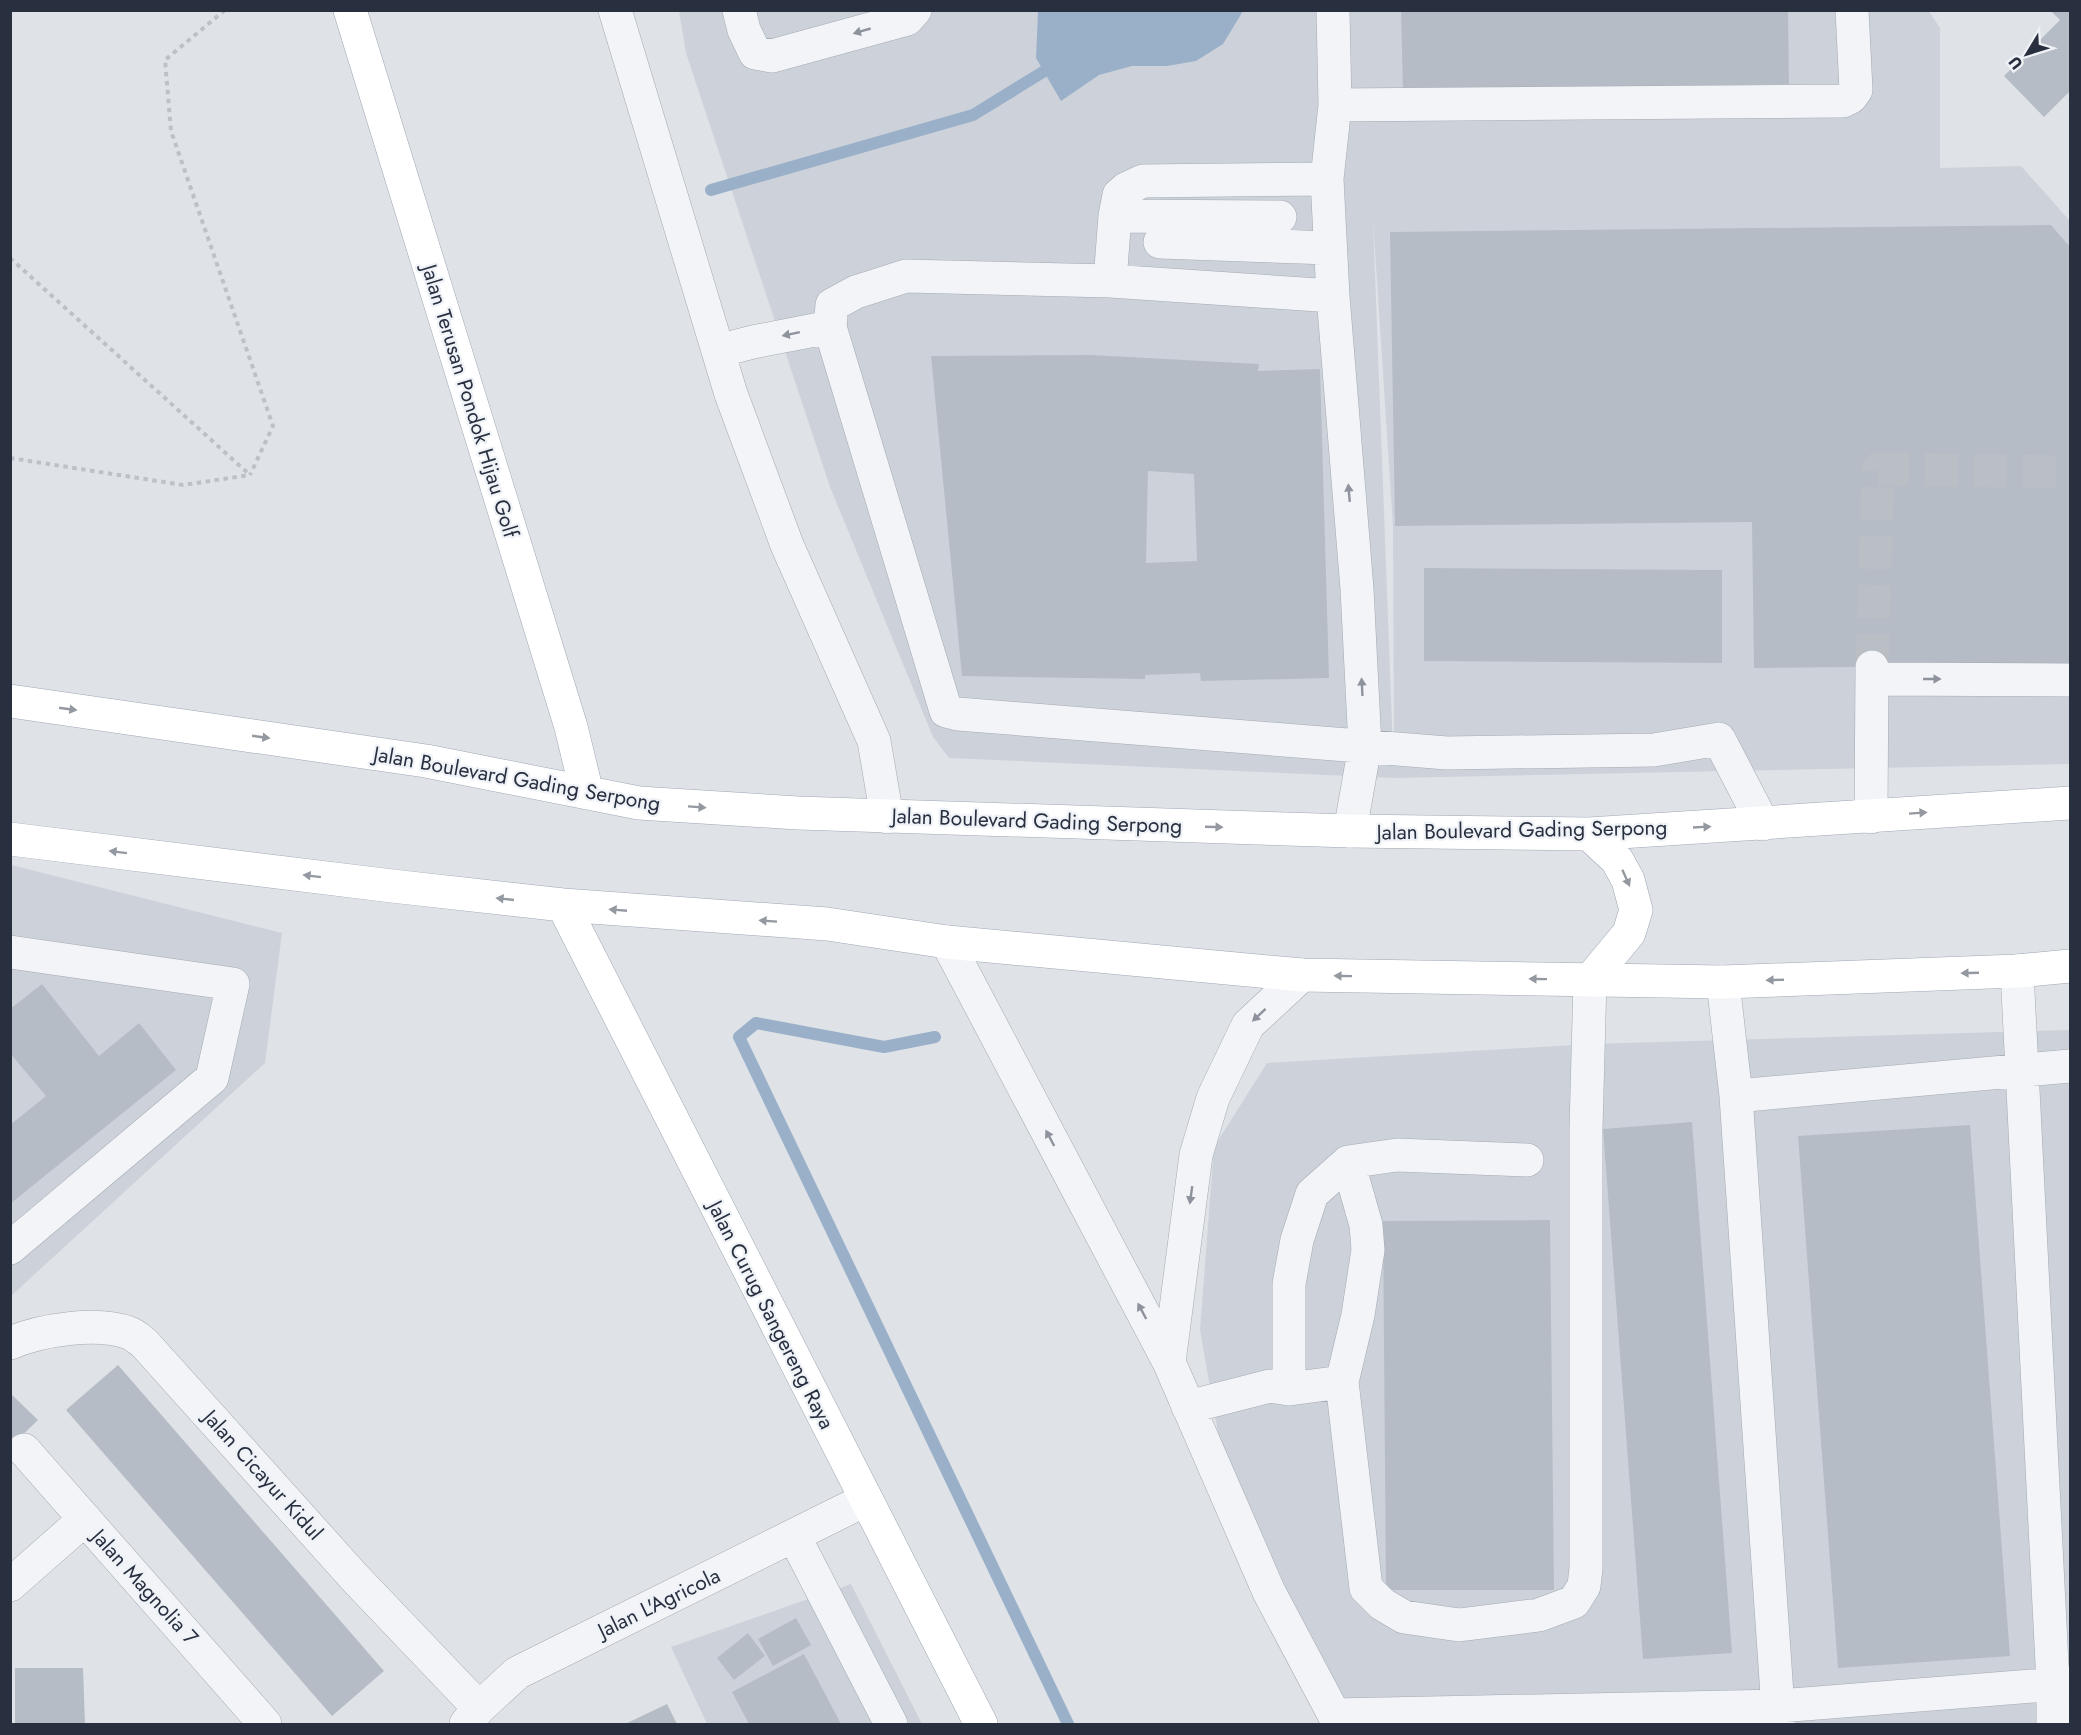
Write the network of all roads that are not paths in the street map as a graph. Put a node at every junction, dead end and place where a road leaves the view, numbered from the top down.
1 (350, 10) edge
2 (615, 10) edge
3 (739, 10) edge
4 (915, 10) edge
5 (1333, 10) edge
6 (1852, 10) edge
7 (1335, 105) junction
8 (1327, 179) junction
9 (1115, 216) junction
10 (1280, 217) dead end
11 (1160, 242) dead end
12 (1330, 248) junction
13 (1110, 282) junction
14 (1333, 296) junction
15 (830, 327) junction
16 (718, 351) junction
17 (2070, 680) edge
18 (10, 701) edge
19 (1365, 746) junction
20 (586, 793) junction
21 (2070, 803) edge
22 (1871, 816) junction
23 (887, 817) junction
24 (1762, 824) junction
25 (1350, 831) junction
26 (1589, 834) junction
27 (10, 839) edge
28 (563, 905) junction
29 (947, 942) junction
30 (10, 952) edge
31 (2070, 966) edge
32 (2017, 971) junction
33 (1302, 975) junction
34 (1590, 980) junction
35 (1723, 982) junction
36 (2070, 1066) edge
37 (2021, 1070) junction
38 (1736, 1096) junction
39 (1527, 1160) dead end
40 (1348, 1162) junction
41 (10, 1248) edge
42 (10, 1344) edge
43 (1169, 1362) junction
44 (1342, 1382) junction
45 (1289, 1389) junction
46 (1188, 1407) junction
47 (24, 1450) dead end
48 (865, 1500) junction
49 (85, 1519) junction
50 (794, 1536) junction
51 (10, 1585) edge
52 (2062, 1683) edge
53 (1779, 1715) edge
54 (472, 1716) edge
55 (1336, 1720) edge
56 (265, 1725) edge
57 (891, 1725) edge
58 (981, 1725) edge
59 (2053, 1725) edge

1 - 20 main road, Jalan Terusan Pondok Hijau Golf
2 - 16 street
4 -> 3 street
5 - 7 street
6 - 7 street
7 - 8 street
8 - 9 street
8 - 12 street
9 - 10 street
9 - 13 street
11 - 12 street
12 - 14 street
13 - 14 street
13 - 15 street
19 -> 14 street
15 -> 16 street
15 - 19 street
16 - 23 street
22 -> 17 street
18 -> 20 main road, Jalan Boulevard Gading Serpong
19 - 24 street
19 - 25 street
20 -> 23 main road, Jalan Boulevard Gading Serpong
22 -> 21 main road, Jalan Boulevard Gading Serpong
22 - 24 main road, Jalan Boulevard Gading Serpong
23 -> 25 main road, Jalan Boulevard Gading Serpong
26 -> 24 main road, Jalan Boulevard Gading Serpong
25 - 26 main road, Jalan Boulevard Gading Serpong
26 -> 34 main road
28 -> 27 main road
29 -> 28 main road
28 - 48 main road, Jalan Curug Sangereng Raya
29 - 33 main road
43 -> 29 street
30 - 41 street
31 - 32 main road
32 -> 35 main road
32 - 37 street
34 -> 33 main road
33 -> 43 street
34 - 35 main road
34 - 44 street
35 - 38 street
36 - 37 street
37 - 38 street
37 - 52 street
38 - 53 street
39 - 40 street
40 - 44 street
40 - 45 street
42 - 54 street, Jalan Cicayur Kidul
43 - 46 street
44 - 45 street
45 - 46 street
46 - 55 street
47 - 49 street, Jalan Magnolia 7
48 - 50 street, Jalan L'Agricola
48 - 58 main road, Jalan Curug Sangereng Raya
49 - 51 street
49 - 56 street, Jalan Magnolia 7
50 - 54 street, Jalan L'Agricola
50 - 57 street
52 - 53 street
52 - 59 street
53 - 55 street

